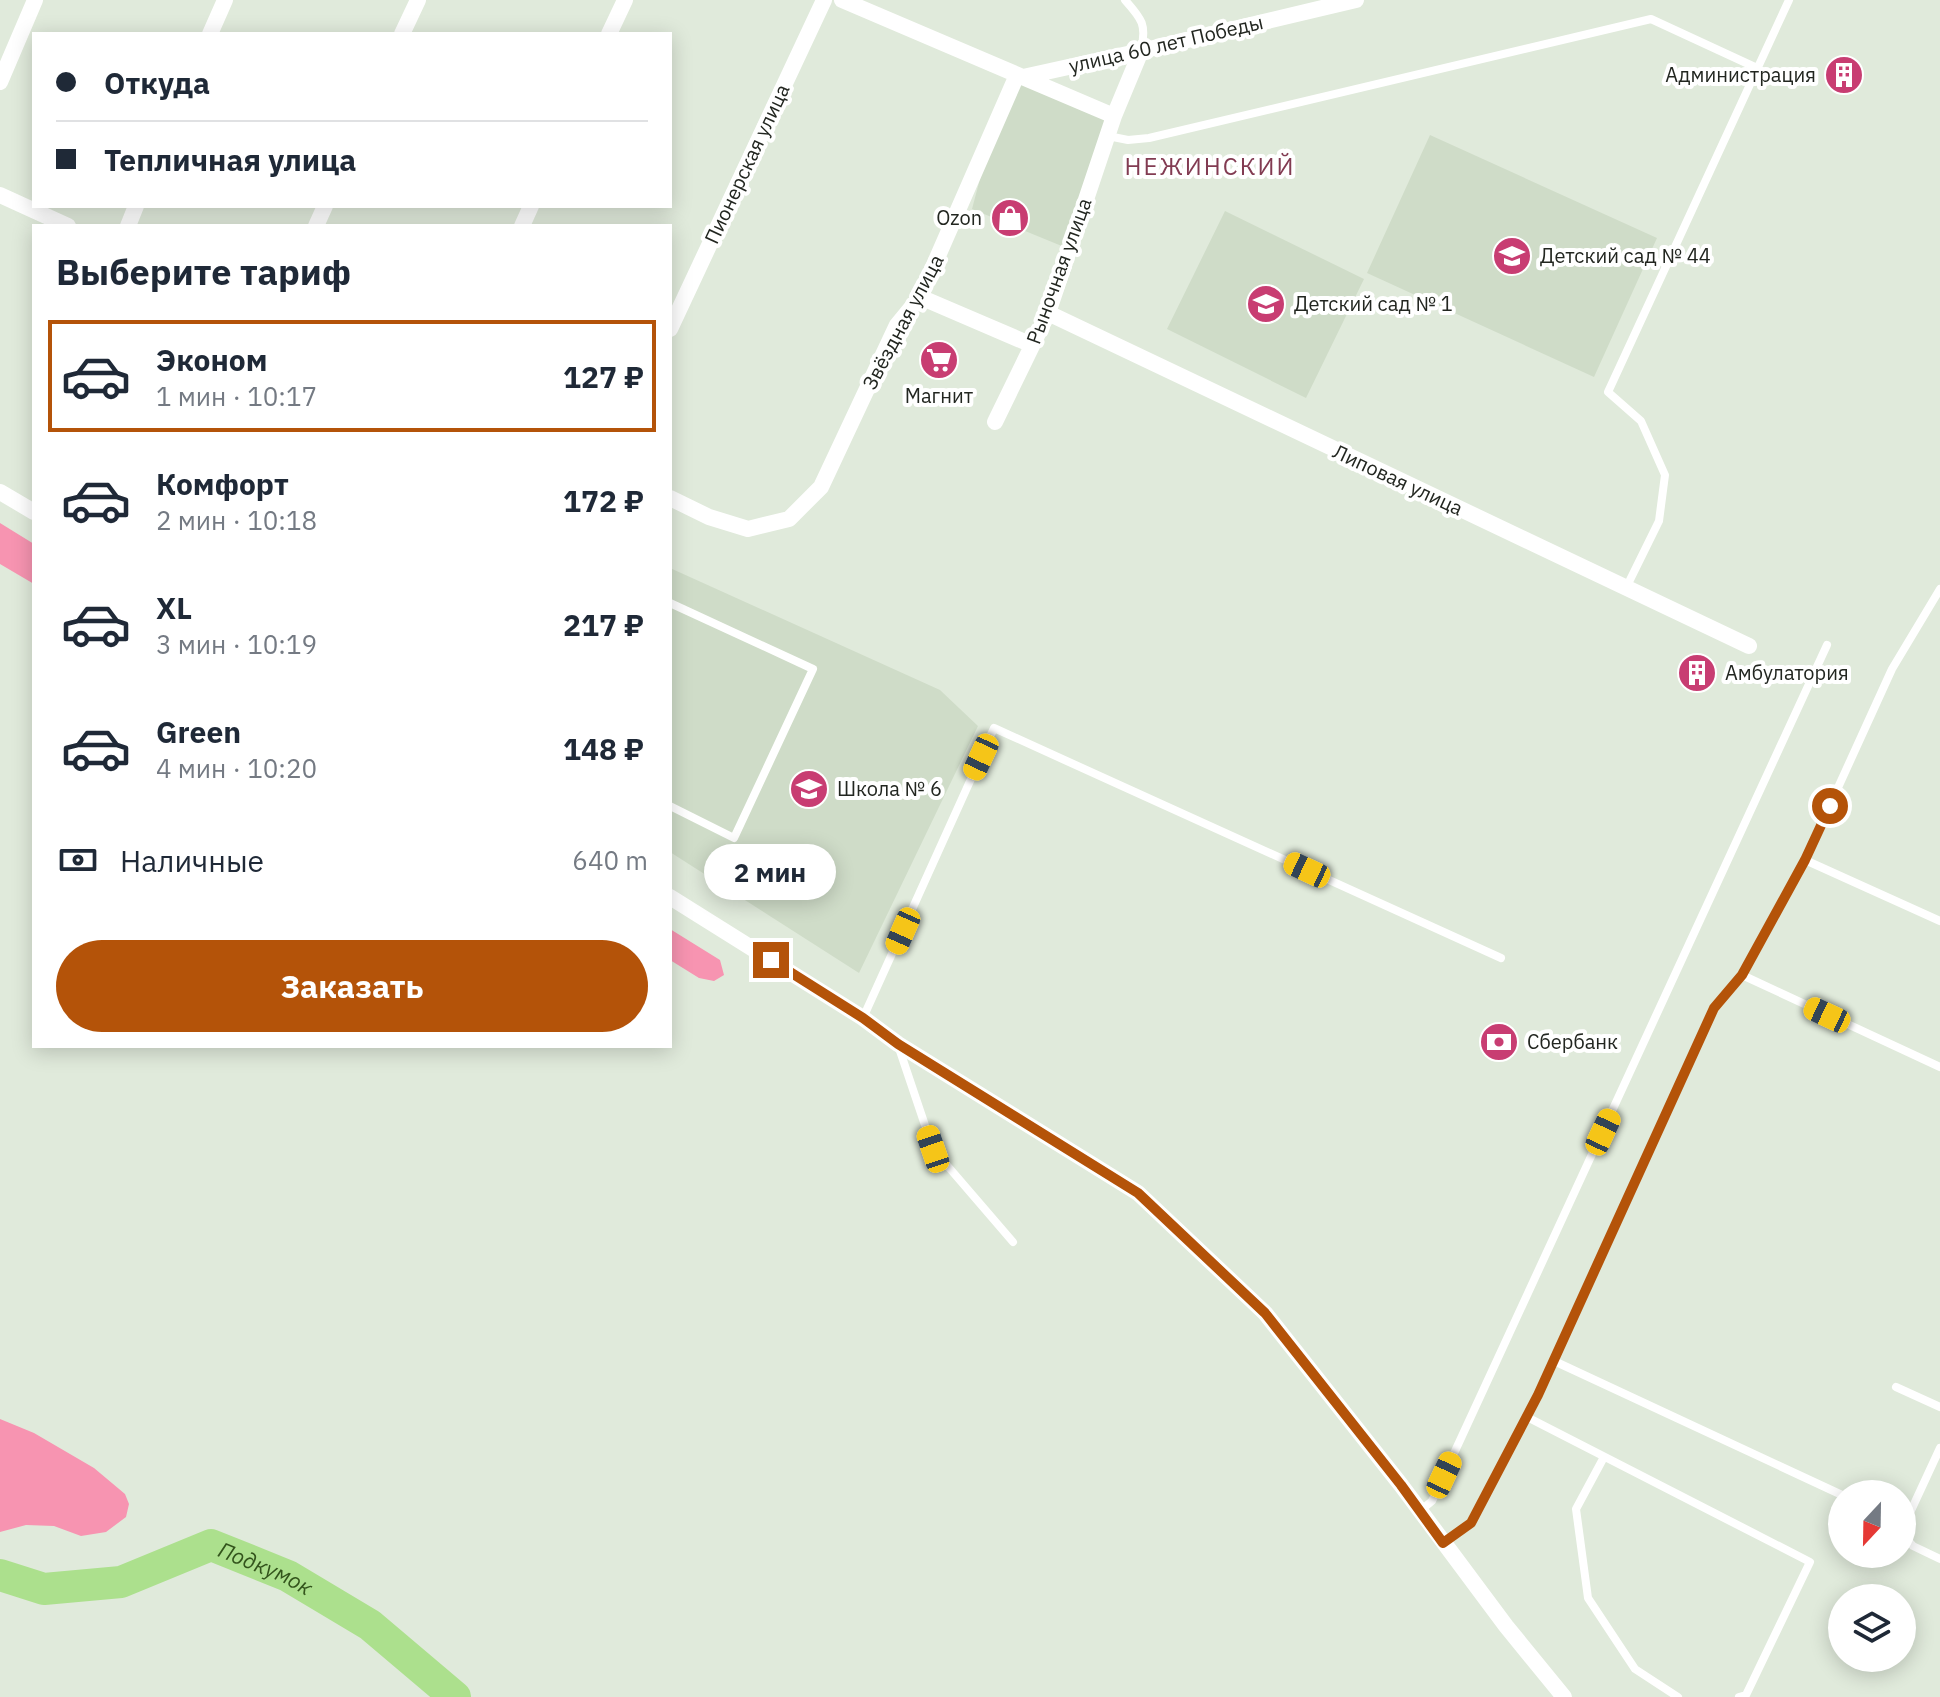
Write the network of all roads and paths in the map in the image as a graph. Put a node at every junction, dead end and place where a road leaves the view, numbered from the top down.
1 (35, 0) edge
2 (225, 0) edge
3 (418, 0) edge
4 (625, 0) edge
5 (824, 0) edge
6 (842, 0) edge
7 (1125, 0) edge
8 (1356, 0) edge
9 (1789, 0) edge
10 (211, 32) edge
11 (403, 32) edge
12 (610, 32) edge
13 (1141, 51) junction
14 (1757, 68) junction
15 (1020, 76) junction
16 (0, 82) edge
17 (1114, 116) junction
18 (1108, 136) junction
19 (0, 195) edge
20 (64, 224) edge
21 (920, 297) junction
22 (1048, 313) junction
23 (672, 325) edge
24 (1032, 345) junction
25 (995, 422) dead end
26 (0, 492) edge
27 (672, 499) edge
28 (32, 511) edge
29 (1626, 589) junction
30 (1940, 589) edge
31 (672, 604) edge
32 (1827, 645) dead end
33 (1749, 646) dead end
34 (672, 807) edge
35 (1805, 860) junction
36 (672, 898) edge
37 (1940, 921) edge
38 (1501, 958) dead end
39 (1742, 975) junction
40 (863, 1018) junction
41 (898, 1044) junction
42 (1940, 1067) edge
43 (1013, 1242) dead end
44 (1554, 1361) junction
45 (1896, 1387) dead end
46 (1940, 1407) edge
47 (1527, 1417) junction
48 (1940, 1448) edge
49 (1604, 1457) junction
50 (1828, 1488) edge
51 (1916, 1501) edge
52 (1419, 1511) junction
53 (1443, 1543) junction
54 (1916, 1547) edge
55 (1940, 1559) edge
56 (1564, 1697) edge
57 (1678, 1697) edge
58 (1739, 1697) edge

1 - 16 street
2 - 10 street
3 - 11 street
4 - 12 street
5 - 23 street, Пионерская улица
6 - 15 street, улица 60 лет Победы
7 - 13 lane
8 - 13 street, улица 60 лет Победы
9 - 14 lane
13 - 15 street, улица 60 лет Победы
13 - 17 street, Рыночная улица
14 - 18 lane
14 - 29 lane
15 - 17 street, улица 60 лет Победы
15 - 21 street, Звёздная улица
17 - 18 street, Рыночная улица
18 - 22 street, Рыночная улица
19 - 20 street
21 - 24 street
21 - 27 street, Звёздная улица
22 - 24 street, Рыночная улица
22 - 29 street, Липовая улица
24 - 25 street, Рыночная улица
26 - 28 street
29 - 33 street, Липовая улица
30 - 35 lane
31 - 34 lane
32 - 52 lane
35 - 37 lane
35 - 39 lane
36 - 40 street
38 - 40 lane
39 - 42 lane
39 - 44 lane
40 - 41 street
41 - 43 lane
41 - 52 street
44 - 47 lane
44 - 50 lane
45 - 46 lane
47 - 49 lane
47 - 53 lane
48 - 51 lane
49 - 57 lane
49 - 58 lane
52 - 53 street
53 - 56 street
54 - 55 lane

